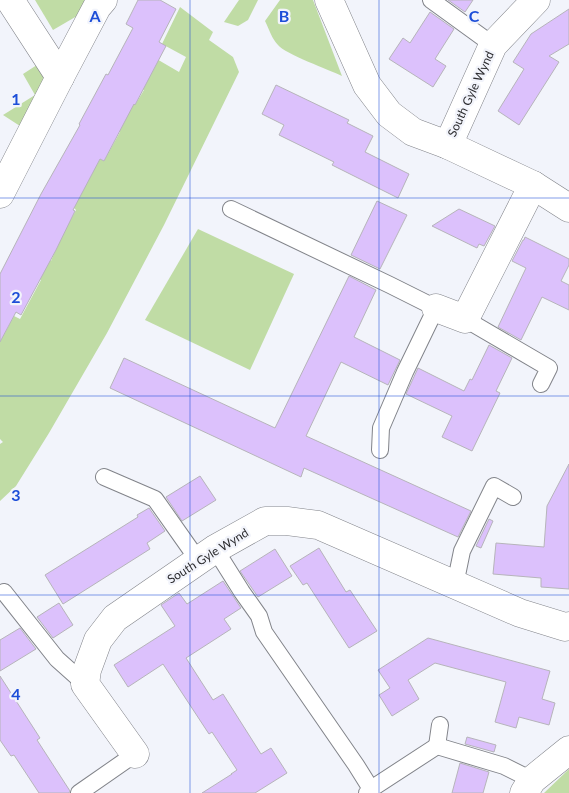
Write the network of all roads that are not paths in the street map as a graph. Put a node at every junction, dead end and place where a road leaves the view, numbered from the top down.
1 (10, 0) edge
2 (103, 0) edge
3 (329, 0) edge
4 (431, 0) edge
5 (536, 0) edge
6 (493, 46) junction
7 (60, 77) junction
8 (448, 145) junction
9 (532, 185) junction
10 (0, 194) edge
11 (569, 208) edge
12 (231, 209) dead end
13 (436, 308) junction
14 (464, 319) junction
15 (541, 384) dead end
16 (380, 450) dead end
17 (104, 477) dead end
18 (513, 497) dead end
19 (206, 554) junction
20 (455, 585) junction
21 (4, 592) dead end
22 (569, 626) edge
23 (85, 684) junction
24 (440, 725) dead end
25 (437, 746) junction
26 (569, 750) edge
27 (135, 754) joint
28 (528, 786) edge
29 (369, 791) edge
30 (78, 793) edge

1 - 7 street
2 - 7 street
3 - 8 street, South Gyle Wynd
4 - 6 lane
5 - 6 street, South Gyle Wynd
6 - 8 street, South Gyle Wynd
7 - 10 street
8 - 9 street, South Gyle Wynd
9 - 11 street, South Gyle Wynd
9 - 14 street
12 - 13 lane
13 - 14 street
13 - 16 lane
14 - 15 lane
17 - 19 lane
18 - 20 lane
19 - 20 street, South Gyle Wynd
19 - 23 street, South Gyle Wynd
19 - 29 lane
20 - 22 street, South Gyle Wynd
21 - 23 lane
23 - 27 street
24 - 25 lane
25 - 28 lane
25 - 29 lane
26 - 28 street
27 - 30 lane

